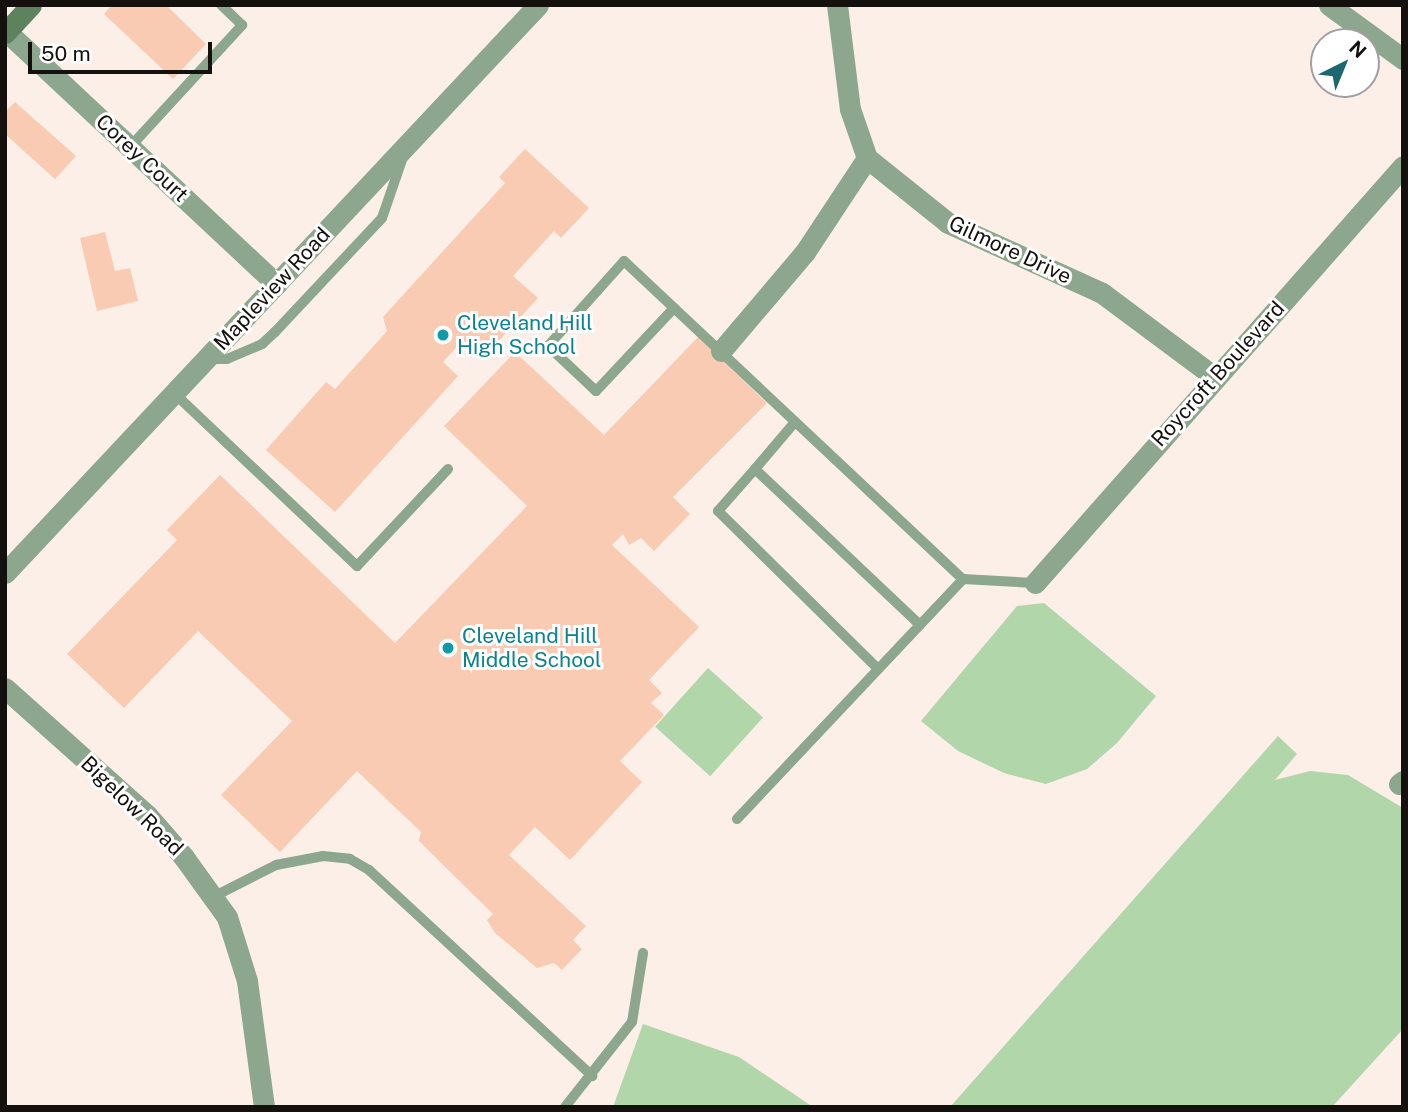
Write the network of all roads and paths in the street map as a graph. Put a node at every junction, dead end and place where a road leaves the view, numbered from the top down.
1 (31, 5) edge
2 (221, 5) edge
3 (538, 5) edge
4 (837, 5) edge
5 (1329, 5) edge
6 (6, 32) edge
7 (1403, 59) edge
8 (406, 146) junction
9 (130, 147) junction
10 (867, 159) junction
11 (1403, 166) edge
12 (276, 284) junction
13 (674, 307) junction
14 (721, 351) junction
15 (206, 359) junction
16 (1216, 379) junction
17 (174, 393) junction
18 (795, 422) junction
19 (448, 469) dead end
20 (755, 469) junction
21 (5, 573) edge
22 (963, 579) junction
23 (1035, 583) joint
24 (920, 625) junction
25 (878, 669) junction
26 (5, 688) edge
27 (737, 818) dead end
28 (213, 897) junction
29 (643, 953) dead end
30 (592, 1076) junction
31 (264, 1107) edge
32 (565, 1107) edge

1 - 6 main road
2 - 9 lane
3 - 8 street, Mapleview Road
4 - 10 street
5 - 7 street
6 - 9 street, Corey Court
8 - 12 street, Mapleview Road
8 - 15 lane
9 - 12 street, Corey Court
10 - 14 street
10 - 16 street, Gilmore Drive
11 - 16 street, Roycroft Boulevard
12 - 15 street, Mapleview Road
13 - 13 lane
13 - 14 lane
14 - 18 lane
15 - 17 street, Mapleview Road
16 - 23 street, Roycroft Boulevard
17 - 19 lane
17 - 21 street, Mapleview Road
18 - 20 lane
18 - 22 lane
20 - 24 lane
20 - 25 lane
22 - 23 lane
22 - 24 lane
24 - 25 lane
25 - 27 lane
26 - 28 street, Bigelow Road
28 - 30 lane
28 - 31 street, Bigelow Road
29 - 30 lane
30 - 32 lane

